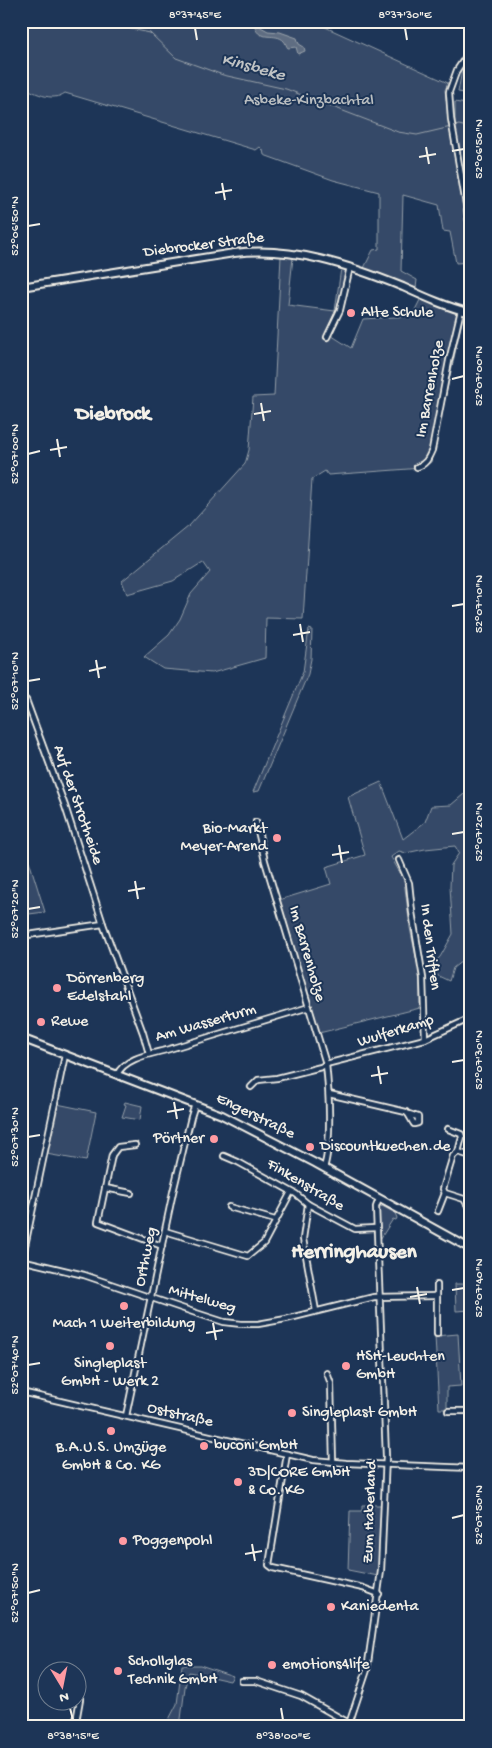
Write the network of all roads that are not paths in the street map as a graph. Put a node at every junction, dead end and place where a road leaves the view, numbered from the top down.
1 (471, 49) edge
2 (471, 233) edge
3 (350, 267) junction
4 (21, 287) edge
5 (461, 310) junction
6 (471, 313) edge
7 (327, 337) dead end
8 (417, 467) dead end
9 (21, 698) edge
10 (256, 822) dead end
11 (399, 860) dead end
12 (103, 924) junction
13 (21, 936) edge
14 (309, 1007) junction
15 (471, 1018) edge
16 (21, 1038) edge
17 (425, 1039) junction
18 (149, 1054) junction
19 (64, 1055) junction
20 (326, 1064) junction
21 (117, 1075) junction
22 (251, 1087) dead end
23 (329, 1094) junction
24 (195, 1104) junction
25 (409, 1114) dead end
26 (448, 1129) dead end
27 (135, 1146) dead end
28 (458, 1152) junction
29 (224, 1156) dead end
30 (471, 1156) edge
31 (324, 1168) junction
32 (105, 1188) junction
33 (292, 1192) junction
34 (131, 1193) dead end
35 (445, 1193) junction
36 (379, 1198) junction
37 (308, 1204) junction
38 (471, 1205) edge
39 (229, 1207) dead end
40 (438, 1211) dead end
41 (275, 1220) junction
42 (376, 1228) junction
43 (165, 1231) junction
44 (162, 1246) junction
45 (469, 1247) edge
46 (22, 1260) edge
47 (437, 1286) dead end
48 (437, 1296) junction
49 (380, 1297) junction
50 (151, 1298) junction
51 (316, 1311) junction
52 (437, 1334) dead end
53 (327, 1373) dead end
54 (21, 1392) edge
55 (448, 1411) dead end
56 (471, 1411) edge
57 (126, 1416) junction
58 (288, 1454) junction
59 (334, 1462) junction
60 (386, 1465) junction
61 (471, 1468) edge
62 (379, 1594) junction
63 (242, 1681) dead end
64 (78, 1710) edge
65 (348, 1725) edge
66 (75, 1727) edge
67 (356, 1727) edge

1 - 2 street
3 - 4 main road, Diebrocker Straße
3 - 5 main road, Diebrocker Straße
3 - 7 street
5 - 6 main road, Diebrocker Straße
5 - 8 street, Im Barrenholze
9 - 12 street, Auf der Strotheide
10 - 14 street, Im Barrenholze
11 - 17 street, In den Triften
12 - 13 street
12 - 18 street, Auf der Strotheide
14 - 18 street, Am Wasserturm
14 - 20 street, Im Barrenholze
15 - 17 street, Wulferkamp
16 - 19 main road, Engerstraße
17 - 20 street, Wulferkamp
18 - 21 street, Am Wasserturm
19 - 21 main road, Engerstraße
19 - 46 street
20 - 22 street, Wulferkamp
20 - 23 street, Im Barrenholze
21 - 24 main road, Engerstraße
23 - 25 street
23 - 31 street, Im Barrenholze
24 - 31 main road, Engerstraße
24 - 43 street, Orthweg
26 - 28 street
27 - 32 street
28 - 30 street
28 - 35 street
29 - 33 street, Finkenstraße
31 - 36 main road, Engerstraße
32 - 34 street
32 - 44 street
33 - 37 street, Finkenstraße
33 - 41 street
35 - 38 street
35 - 40 street
36 - 42 street, Zum Haberland
36 - 45 main road, Engerstraße
37 - 42 street, Finkenstraße
37 - 51 street
39 - 41 street
41 - 43 street
42 - 49 street, Zum Haberland
43 - 44 street, Orthweg
44 - 50 street, Orthweg
46 - 50 street, Mittelweg
47 - 48 street
48 - 49 street
48 - 52 street
49 - 51 street, Mittelweg
49 - 60 street, Zum Haberland
50 - 51 street, Mittelweg
50 - 57 street, Orthweg
53 - 59 street
54 - 57 street, Oststraße
55 - 56 street
57 - 58 street, Oststraße
58 - 59 street, Oststraße
58 - 62 street
59 - 60 street, Oststraße
60 - 61 street, Oststraße
60 - 62 street, Zum Haberland
62 - 65 street, Zum Haberland
63 - 65 street
64 - 66 street
65 - 67 street

